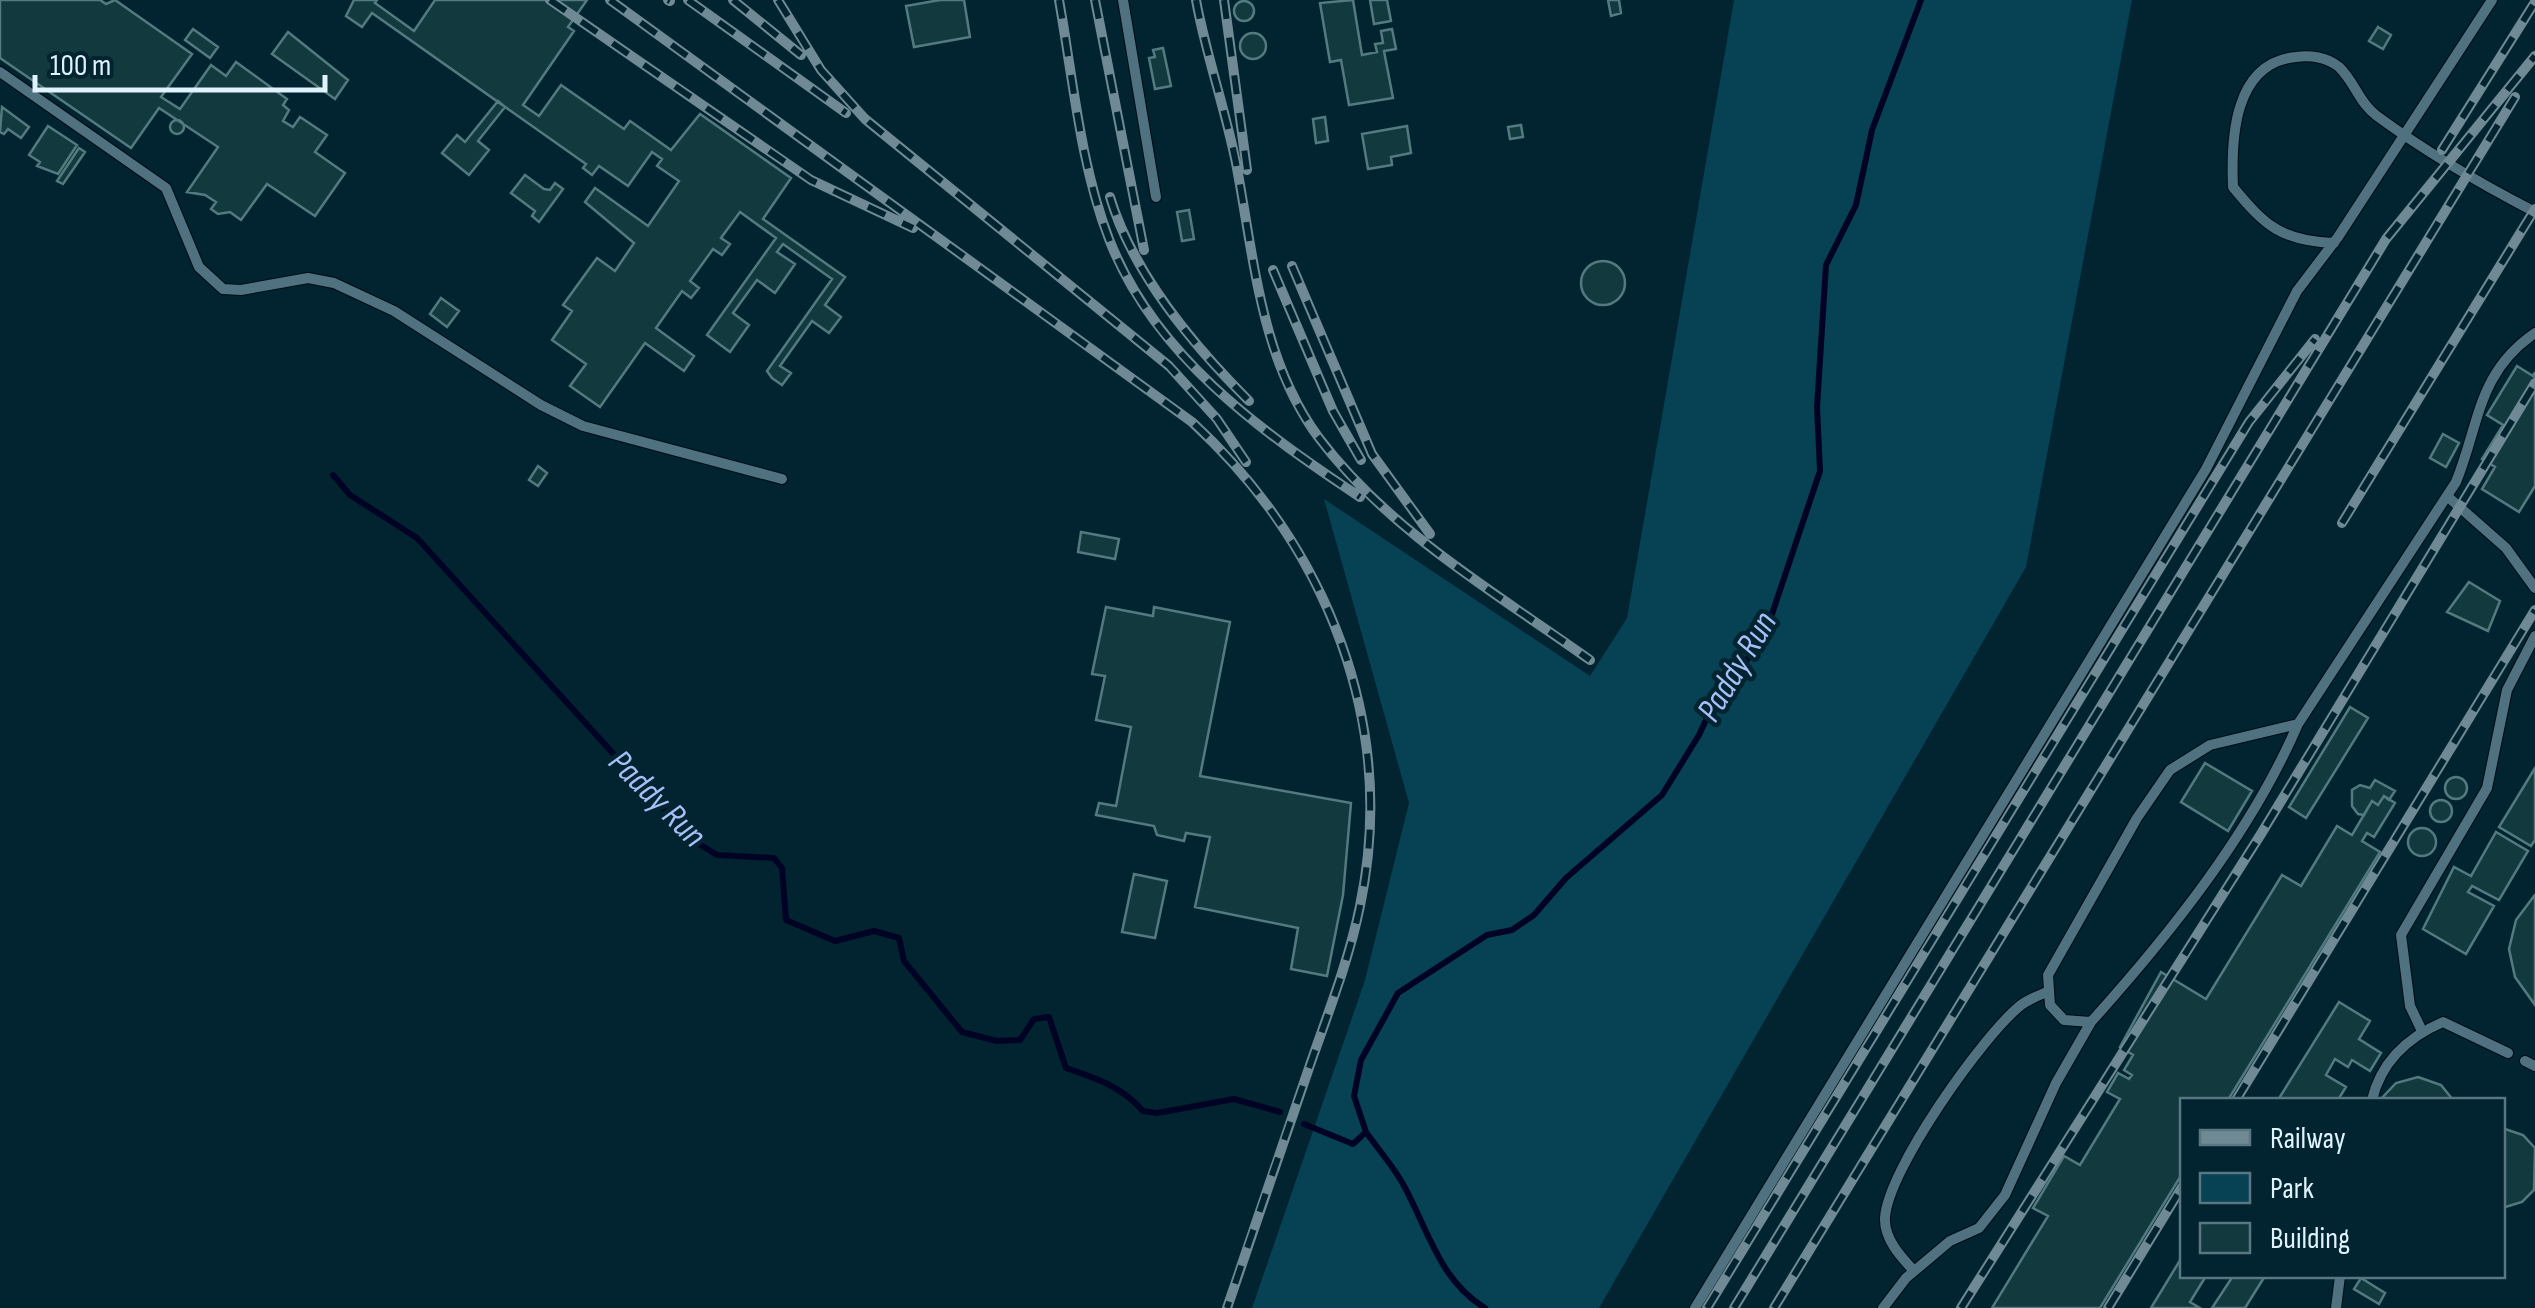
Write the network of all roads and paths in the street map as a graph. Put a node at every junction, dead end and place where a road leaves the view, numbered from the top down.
1 (1123, 0) edge
2 (2492, 0) edge
3 (0, 72) edge
4 (2403, 133) junction
5 (1156, 198) dead end
6 (2535, 212) edge
7 (2334, 242) junction
8 (2535, 334) edge
9 (782, 479) dead end
10 (2447, 496) junction
11 (2535, 588) edge
12 (2535, 636) edge
13 (2298, 724) junction
14 (2049, 991) junction
15 (2091, 1022) junction
16 (2422, 1031) junction
17 (2508, 1052) dead end
18 (2373, 1098) edge
19 (1914, 1271) junction
20 (2340, 1278) edge
21 (1695, 1308) edge
22 (1883, 1308) edge
23 (2336, 1308) edge

1 - 5 lane
2 - 4 lane
3 - 9 lane
4 - 6 lane
4 - 7 lane
4 - 7 lane
7 - 21 lane
8 - 10 lane
10 - 11 lane
10 - 13 lane
12 - 16 lane
13 - 14 lane
13 - 15 lane
14 - 15 lane
14 - 19 lane
15 - 19 lane
16 - 17 lane
16 - 18 lane
19 - 22 lane
20 - 23 lane

